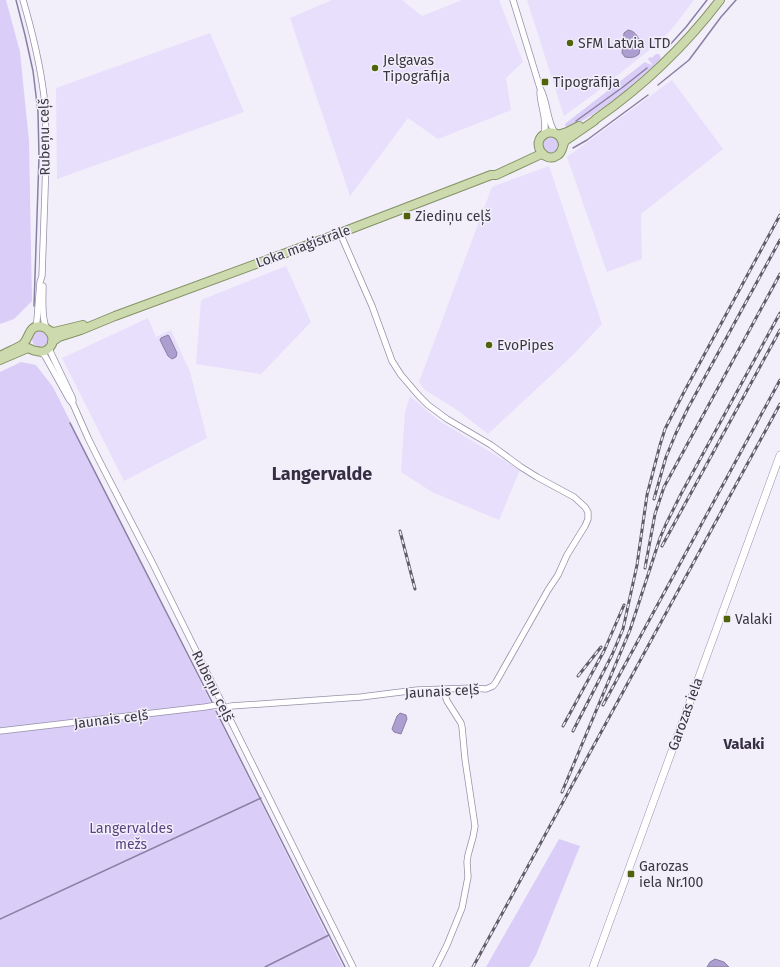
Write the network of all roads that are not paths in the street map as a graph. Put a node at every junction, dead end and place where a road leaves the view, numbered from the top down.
1 (23, 0) edge
2 (513, 0) edge
3 (720, 0) edge
4 (540, 88) junction
5 (596, 119) junction
6 (544, 134) junction
7 (557, 134) junction
8 (563, 144) junction
9 (538, 146) junction
10 (543, 154) junction
11 (491, 175) junction
12 (340, 233) junction
13 (42, 276) junction
14 (115, 316) junction
15 (36, 327) junction
16 (48, 330) junction
17 (27, 339) junction
18 (51, 345) junction
19 (32, 349) junction
20 (41, 352) junction
21 (0, 356) edge
22 (0, 360) edge
23 (73, 404) junction
24 (779, 458) edge
25 (443, 690) junction
26 (223, 705) junction
27 (0, 731) edge
28 (353, 967) edge
29 (436, 967) edge
30 (594, 967) edge

1 - 13 street, Rubeņu ceļš
2 - 4 street
3 - 5 main road, Loka maģistrāle
4 - 6 street
4 - 7 street
5 - 7 main road, Loka maģistrāle
5 - 8 main road, Loka maģistrāle
6 - 7 main road, Loka maģistrāle
6 - 9 main road, Loka maģistrāle
7 - 8 main road
8 - 10 main road, Loka maģistrāle
9 - 10 main road
9 - 11 main road, Loka maģistrāle
10 - 11 main road, Loka maģistrāle
11 - 12 main road, Loka maģistrāle
12 - 14 main road, Loka maģistrāle
12 - 25 street, Jaunais ceļš
13 - 15 street, Rubeņu ceļš
13 - 16 street, Rubeņu ceļš
14 - 16 main road, Loka maģistrāle
14 - 18 main road, Loka maģistrāle
15 - 16 main road, Loka maģistrāle
15 - 17 main road
16 - 18 main road
17 - 19 main road
17 - 21 main road
18 - 20 main road, Loka maģistrāle
18 - 23 street, Rubeņu ceļš
19 - 20 main road
19 - 22 main road
20 - 23 street, Rubeņu ceļš
23 - 26 street, Rubeņu ceļš
24 - 30 main road, Garozas iela
25 - 26 street, Jaunais ceļš
25 - 29 street
26 - 27 street, Jaunais ceļš
26 - 28 street, Rubeņu ceļš

